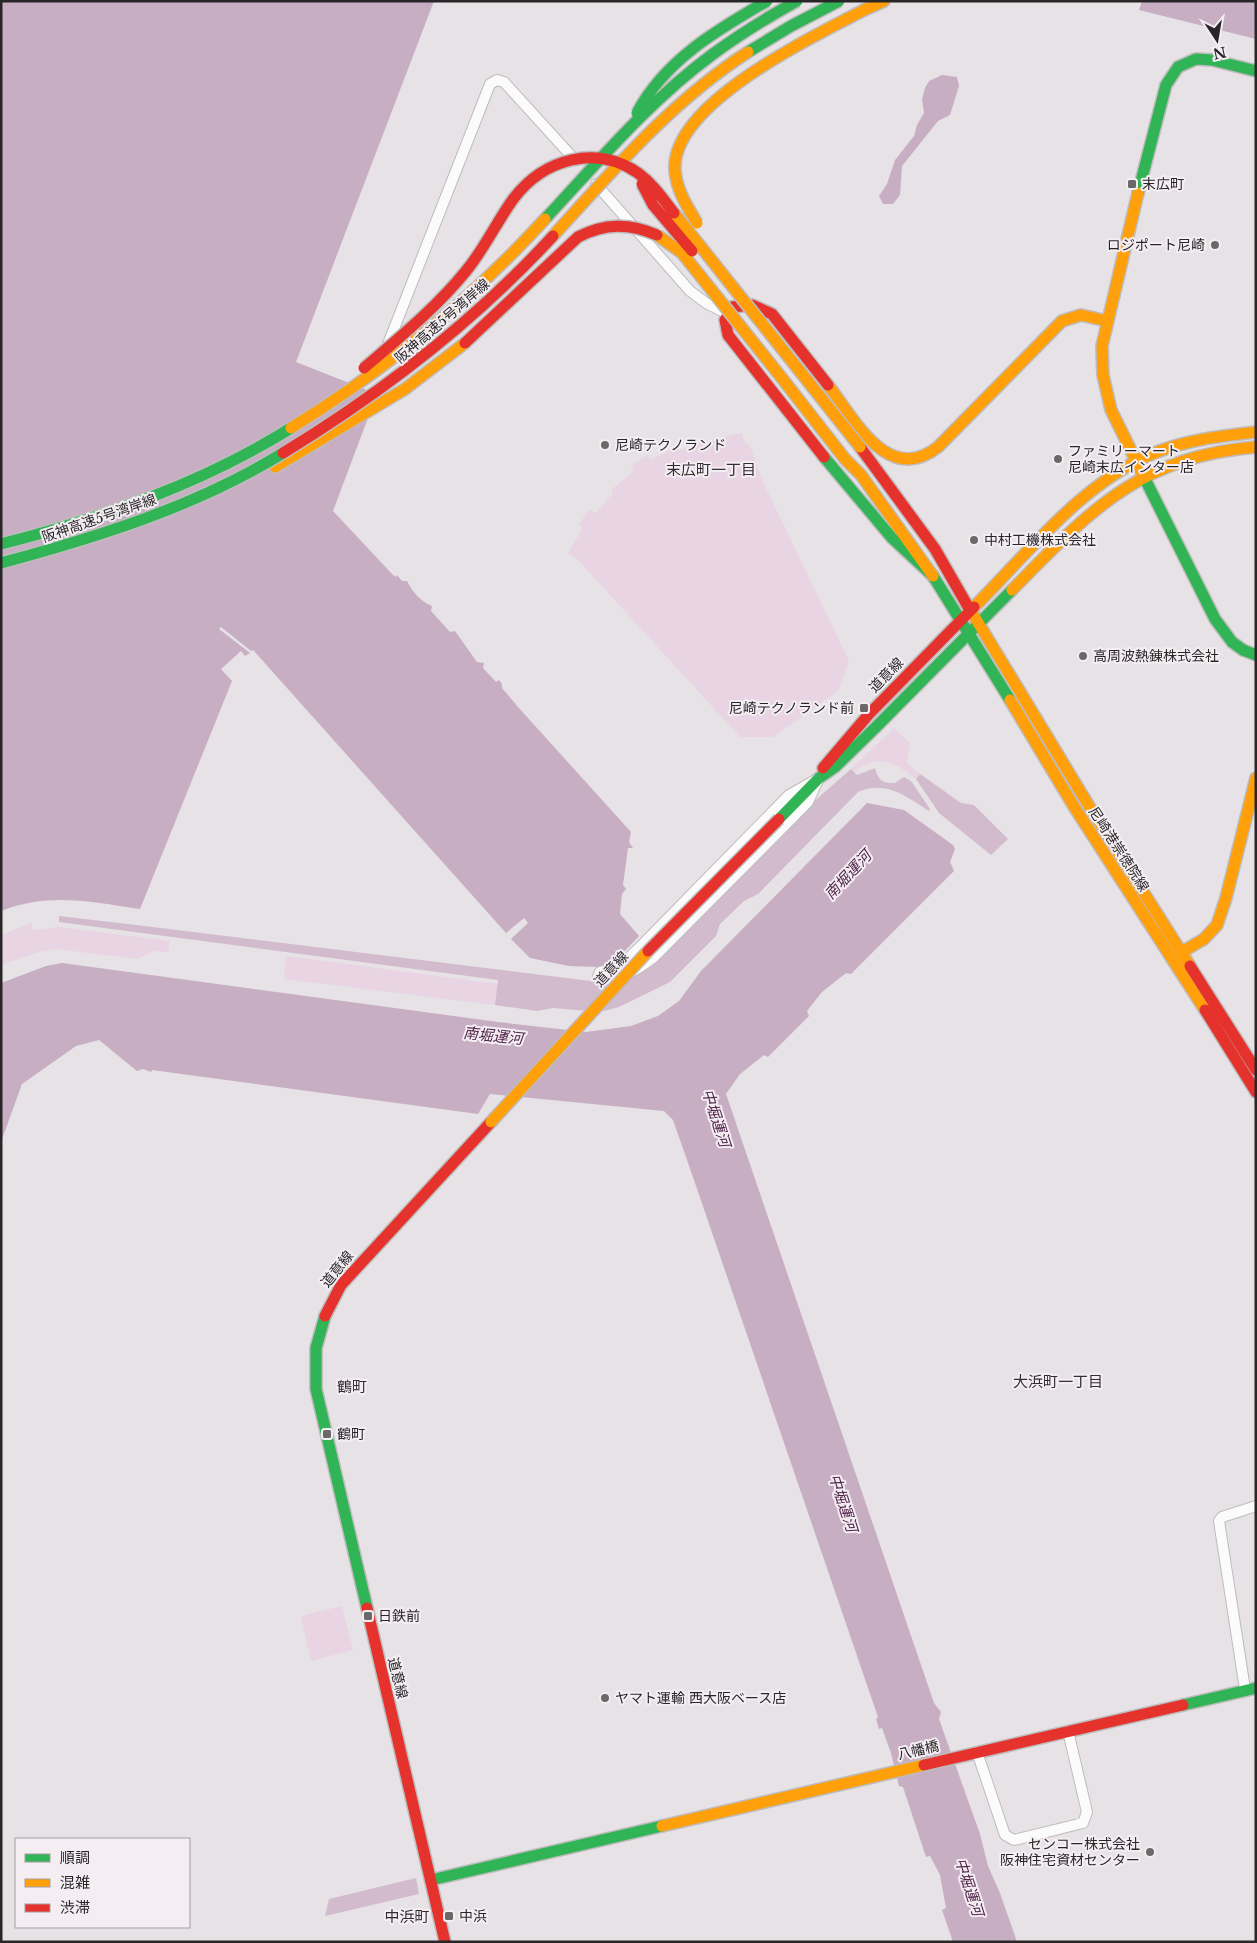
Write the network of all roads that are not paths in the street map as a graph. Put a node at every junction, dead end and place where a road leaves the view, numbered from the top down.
1 (767, 1) edge
2 (798, 1) edge
3 (839, 1) edge
4 (884, 1) edge
5 (1256, 71) edge
6 (727, 314) junction
7 (1107, 321) junction
8 (797, 368) junction
9 (373, 380) dead end
10 (1256, 432) edge
11 (1256, 447) edge
12 (255, 449) junction
13 (852, 453) junction
14 (1135, 462) junction
15 (1143, 476) junction
16 (194, 500) junction
17 (1, 544) edge
18 (1, 563) edge
19 (933, 576) junction
20 (970, 610) junction
21 (960, 620) junction
22 (979, 623) junction
23 (968, 633) junction
24 (1256, 655) edge
25 (819, 778) junction
26 (1256, 778) edge
27 (1182, 952) junction
28 (1256, 1070) edge
29 (1256, 1092) edge
30 (1256, 1506) edge
31 (1250, 1689) edge
32 (1068, 1730) junction
33 (977, 1752) junction
34 (431, 1880) junction
35 (445, 1942) edge

1 - 13 main road, bridge
2 - 12 main road, 阪神高速5号湾岸線, bridge
3 - 16 main road, 阪神高速5号湾岸線, bridge
4 - 8 main road, bridge
5 - 7 main road
6 - 7 main road
6 - 9 street
6 - 19 main road
7 - 14 main road
8 - 12 main road, bridge
8 - 13 main road, bridge
10 - 14 main road, 道意線
11 - 15 main road, 道意線
12 - 17 main road, 阪神高速5号湾岸線, bridge
13 - 16 main road, bridge
13 - 19 main road
13 - 20 main road, 尼崎港崇徳院線
14 - 15 main road
14 - 20 main road, 道意線
15 - 22 main road, 道意線
15 - 24 main road
16 - 18 main road, 阪神高速5号湾岸線, bridge
19 - 21 main road, 尼崎港崇徳院線
20 - 21 main road, 道意線
20 - 22 main road, 尼崎港崇徳院線
21 - 23 main road, 尼崎港崇徳院線
21 - 25 main road, 道意線
22 - 23 main road, 道意線
22 - 27 main road, 尼崎港崇徳院線
23 - 25 main road, 道意線
23 - 29 main road, 尼崎港崇徳院線
25 - 25 street
25 - 34 main road, 道意線, bridge
26 - 27 main road
27 - 28 main road, 尼崎港崇徳院線
30 - 31 street
31 - 32 main road, 八幡橋
32 - 33 main road, 八幡橋
32 - 33 street
33 - 34 main road, 八幡橋
34 - 35 main road, 道意線

